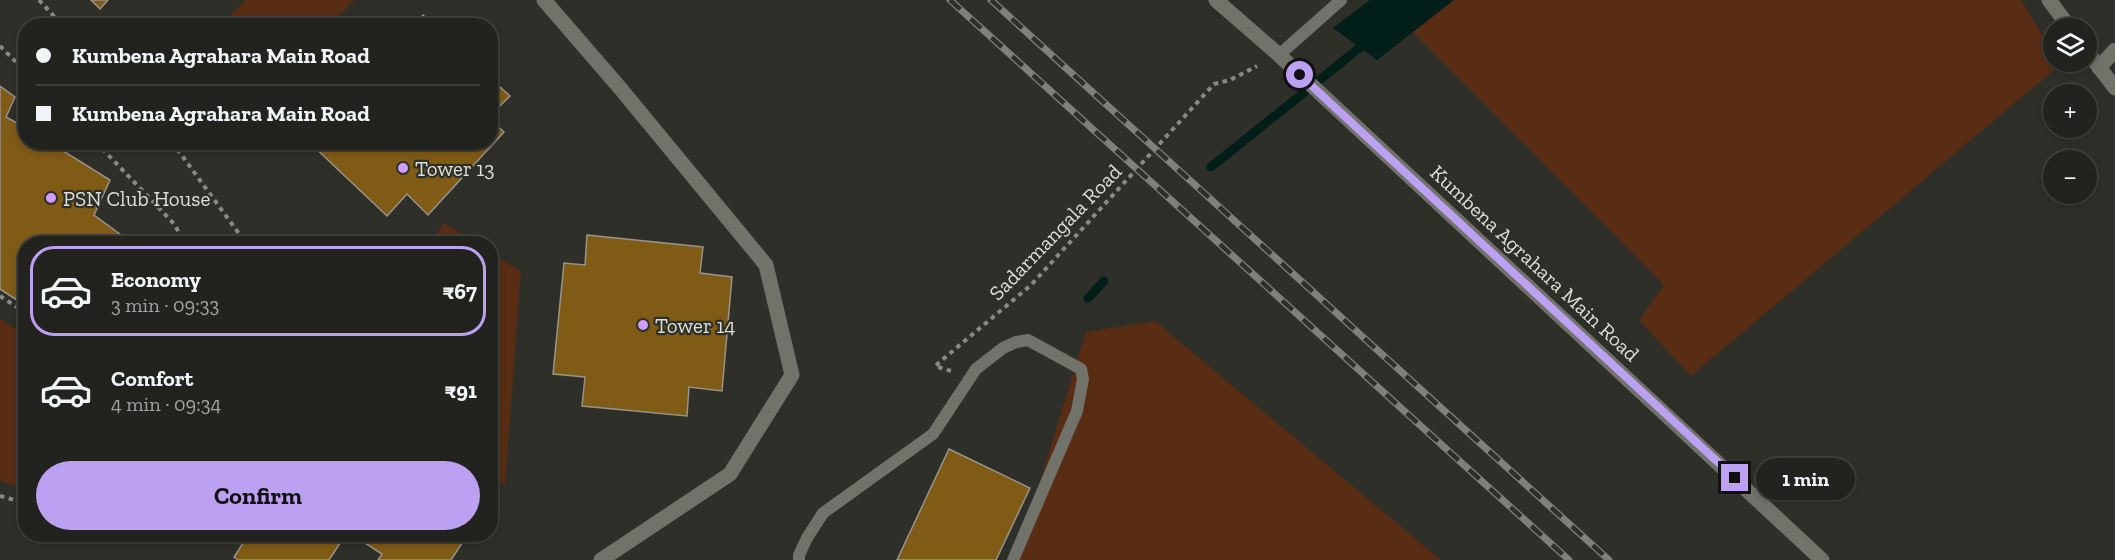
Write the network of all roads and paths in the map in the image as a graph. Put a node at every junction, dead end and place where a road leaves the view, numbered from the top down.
1 (39, 0) edge
2 (544, 0) edge
3 (1216, 0) edge
4 (1341, 0) edge
5 (2049, 0) edge
6 (56, 18) edge
7 (2062, 18) edge
8 (0, 46) edge
9 (2115, 50) edge
10 (1279, 55) junction
11 (18, 64) edge
12 (2097, 65) edge
13 (2099, 68) junction
14 (2115, 88) edge
15 (104, 150) edge
16 (178, 150) edge
17 (180, 236) edge
18 (240, 236) edge
19 (0, 296) edge
20 (18, 308) edge
21 (970, 378) junction
22 (0, 496) edge
23 (18, 501) edge
24 (601, 560) edge
25 (799, 560) edge
26 (1013, 560) edge
27 (1822, 560) edge

1 - 6 path
2 - 24 street
3 - 10 street, Kumbena Agrahara Main Road
4 - 10 lane
5 - 7 street
8 - 11 path
9 - 13 street
10 - 21 path, Sadarmangala Road
10 - 27 street, Kumbena Agrahara Main Road
12 - 13 street
13 - 14 street
15 - 17 path
16 - 18 path
19 - 20 path
21 - 25 lane
21 - 26 lane
22 - 23 path

